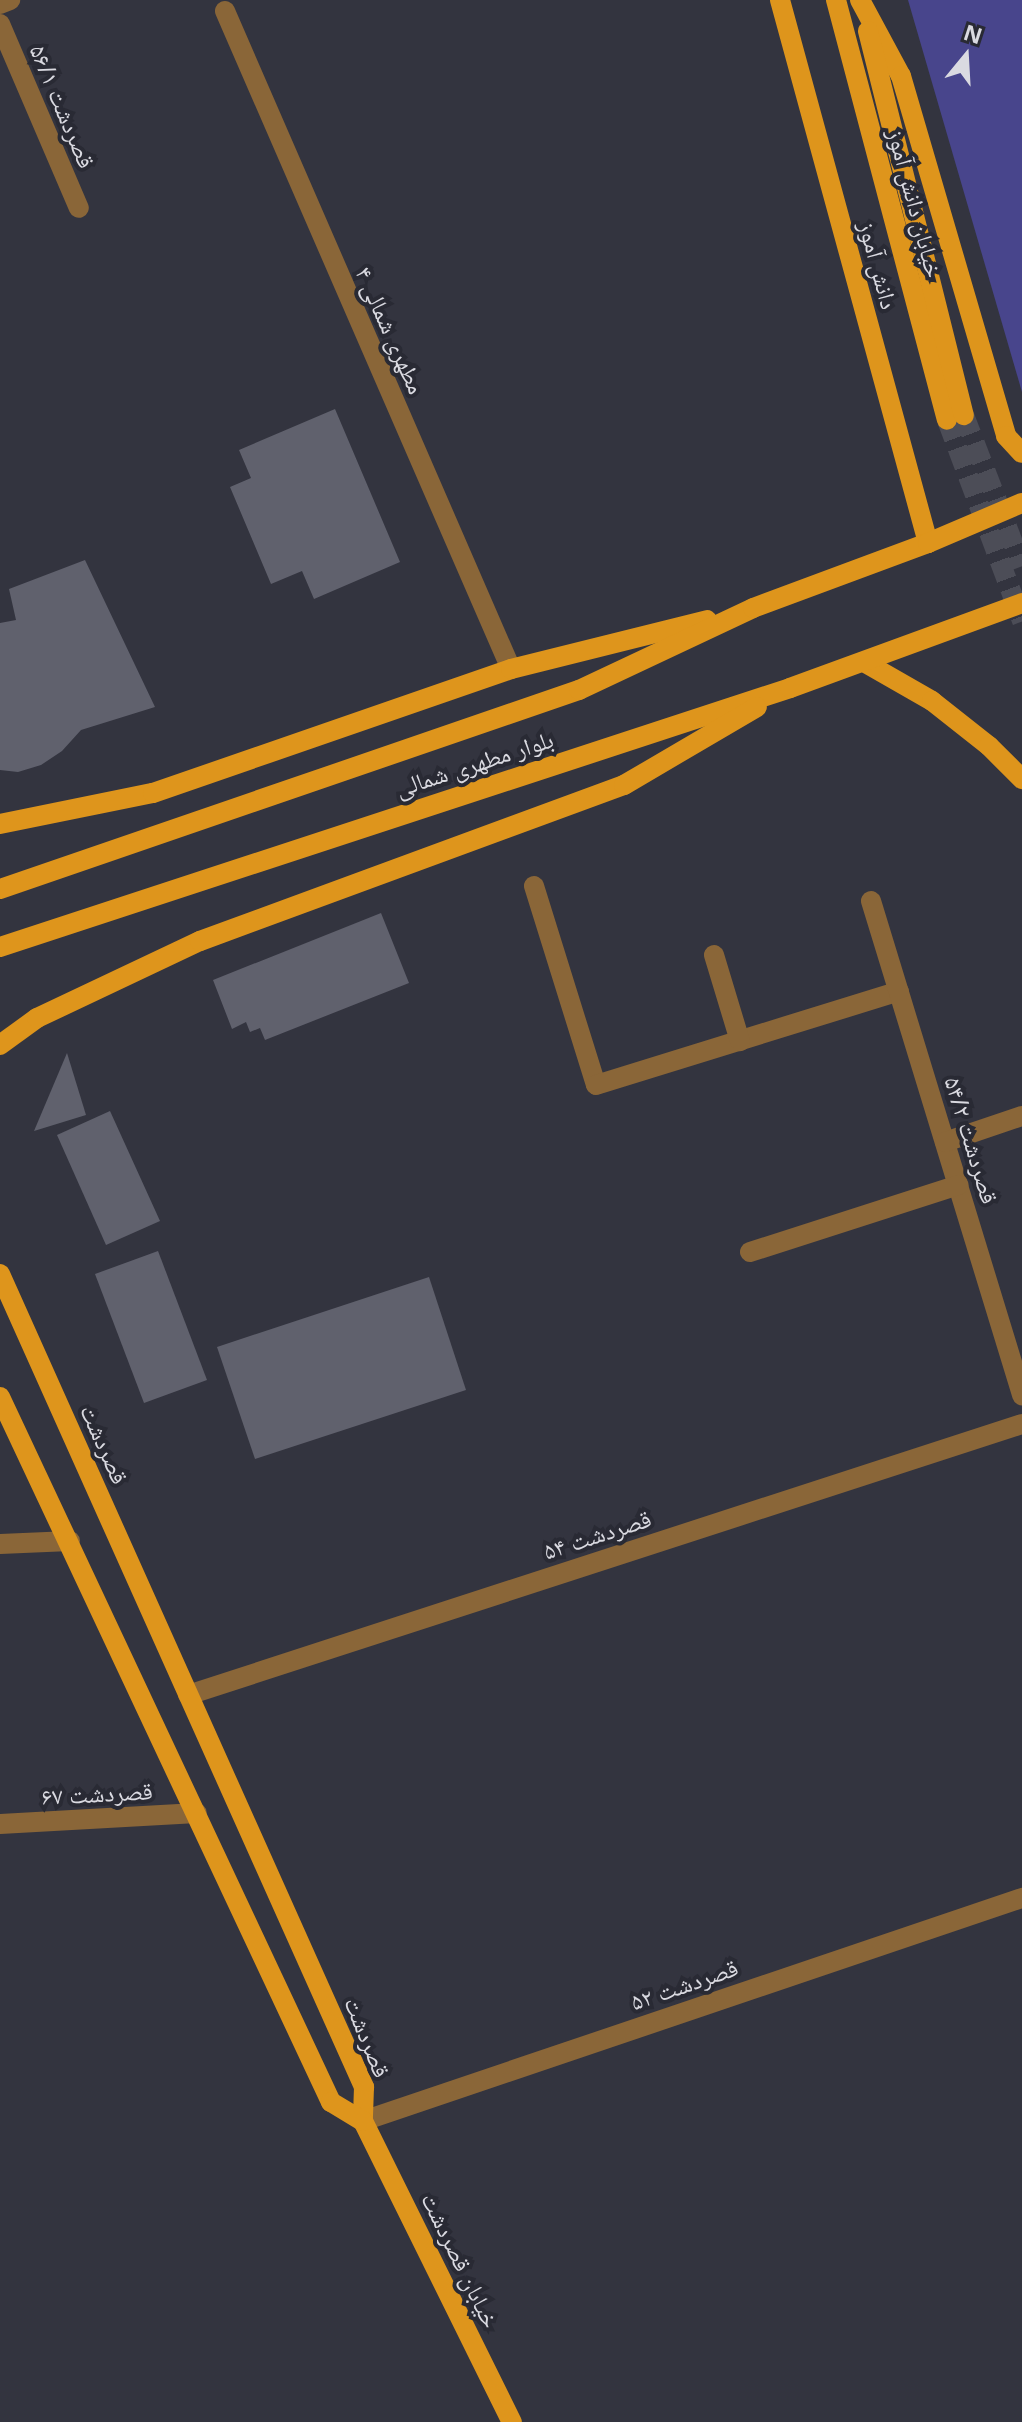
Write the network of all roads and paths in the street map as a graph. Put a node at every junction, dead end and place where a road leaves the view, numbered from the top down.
1 (10, 0) edge
2 (780, 0) edge
3 (836, 0) edge
4 (860, 0) edge
5 (0, 4) edge
6 (225, 11) dead end
7 (0, 24) edge
8 (79, 208) dead end
9 (1022, 453) edge
10 (1022, 503) edge
11 (928, 543) junction
12 (1022, 603) edge
13 (753, 608) junction
14 (864, 662) junction
15 (511, 669) junction
16 (790, 688) junction
17 (1022, 779) edge
18 (0, 824) edge
19 (534, 886) dead end
20 (0, 889) edge
21 (871, 901) dead end
22 (0, 947) edge
23 (714, 955) dead end
24 (899, 991) junction
25 (740, 1041) junction
26 (0, 1045) edge
27 (1022, 1116) edge
28 (945, 1142) junction
29 (959, 1185) junction
30 (750, 1252) dead end
31 (0, 1274) edge
32 (1022, 1395) edge
33 (0, 1397) edge
34 (1022, 1424) edge
35 (70, 1541) junction
36 (0, 1544) edge
37 (188, 1695) junction
38 (197, 1813) junction
39 (0, 1824) edge
40 (1022, 1898) edge
41 (363, 2121) junction
42 (512, 2422) edge

1 - 5 street
2 - 11 main road, دانش آموز
3 - 4 main road, خیابان دانش آموز
4 - 9 main road
6 - 15 street, ۴ مطهری شمالی
7 - 8 street, ۵۶/۱ قصردشت
10 - 11 main road, بلوار مطهرى شمالى
11 - 13 main road, بلوار مطهرى شمالى
12 - 14 main road, بلوار مطهرى شمالى
13 - 15 main road
13 - 20 main road, بلوار مطهرى شمالى
14 - 16 main road, بلوار مطهرى شمالى
14 - 17 main road
15 - 18 main road
16 - 22 main road, بلوار مطهرى شمالى
16 - 26 main road
19 - 25 street
21 - 24 street, ۵۴/۲ قصردشت
23 - 25 street
24 - 25 street
24 - 28 street, ۵۴/۲ قصردشت
27 - 28 street
28 - 29 street, ۵۴/۲ قصردشت
29 - 30 street
29 - 32 street, ۵۴/۲ قصردشت
31 - 37 main road, قصردشت
33 - 35 main road
34 - 37 street, ۵۴ قصردشت
35 - 36 street
35 - 38 main road
37 - 41 main road, قصردشت
38 - 39 street, ۶۷ قصردشت
38 - 41 main road
40 - 41 street, ۵۲ قصردشت
41 - 42 main road, خیابان قصردشت

